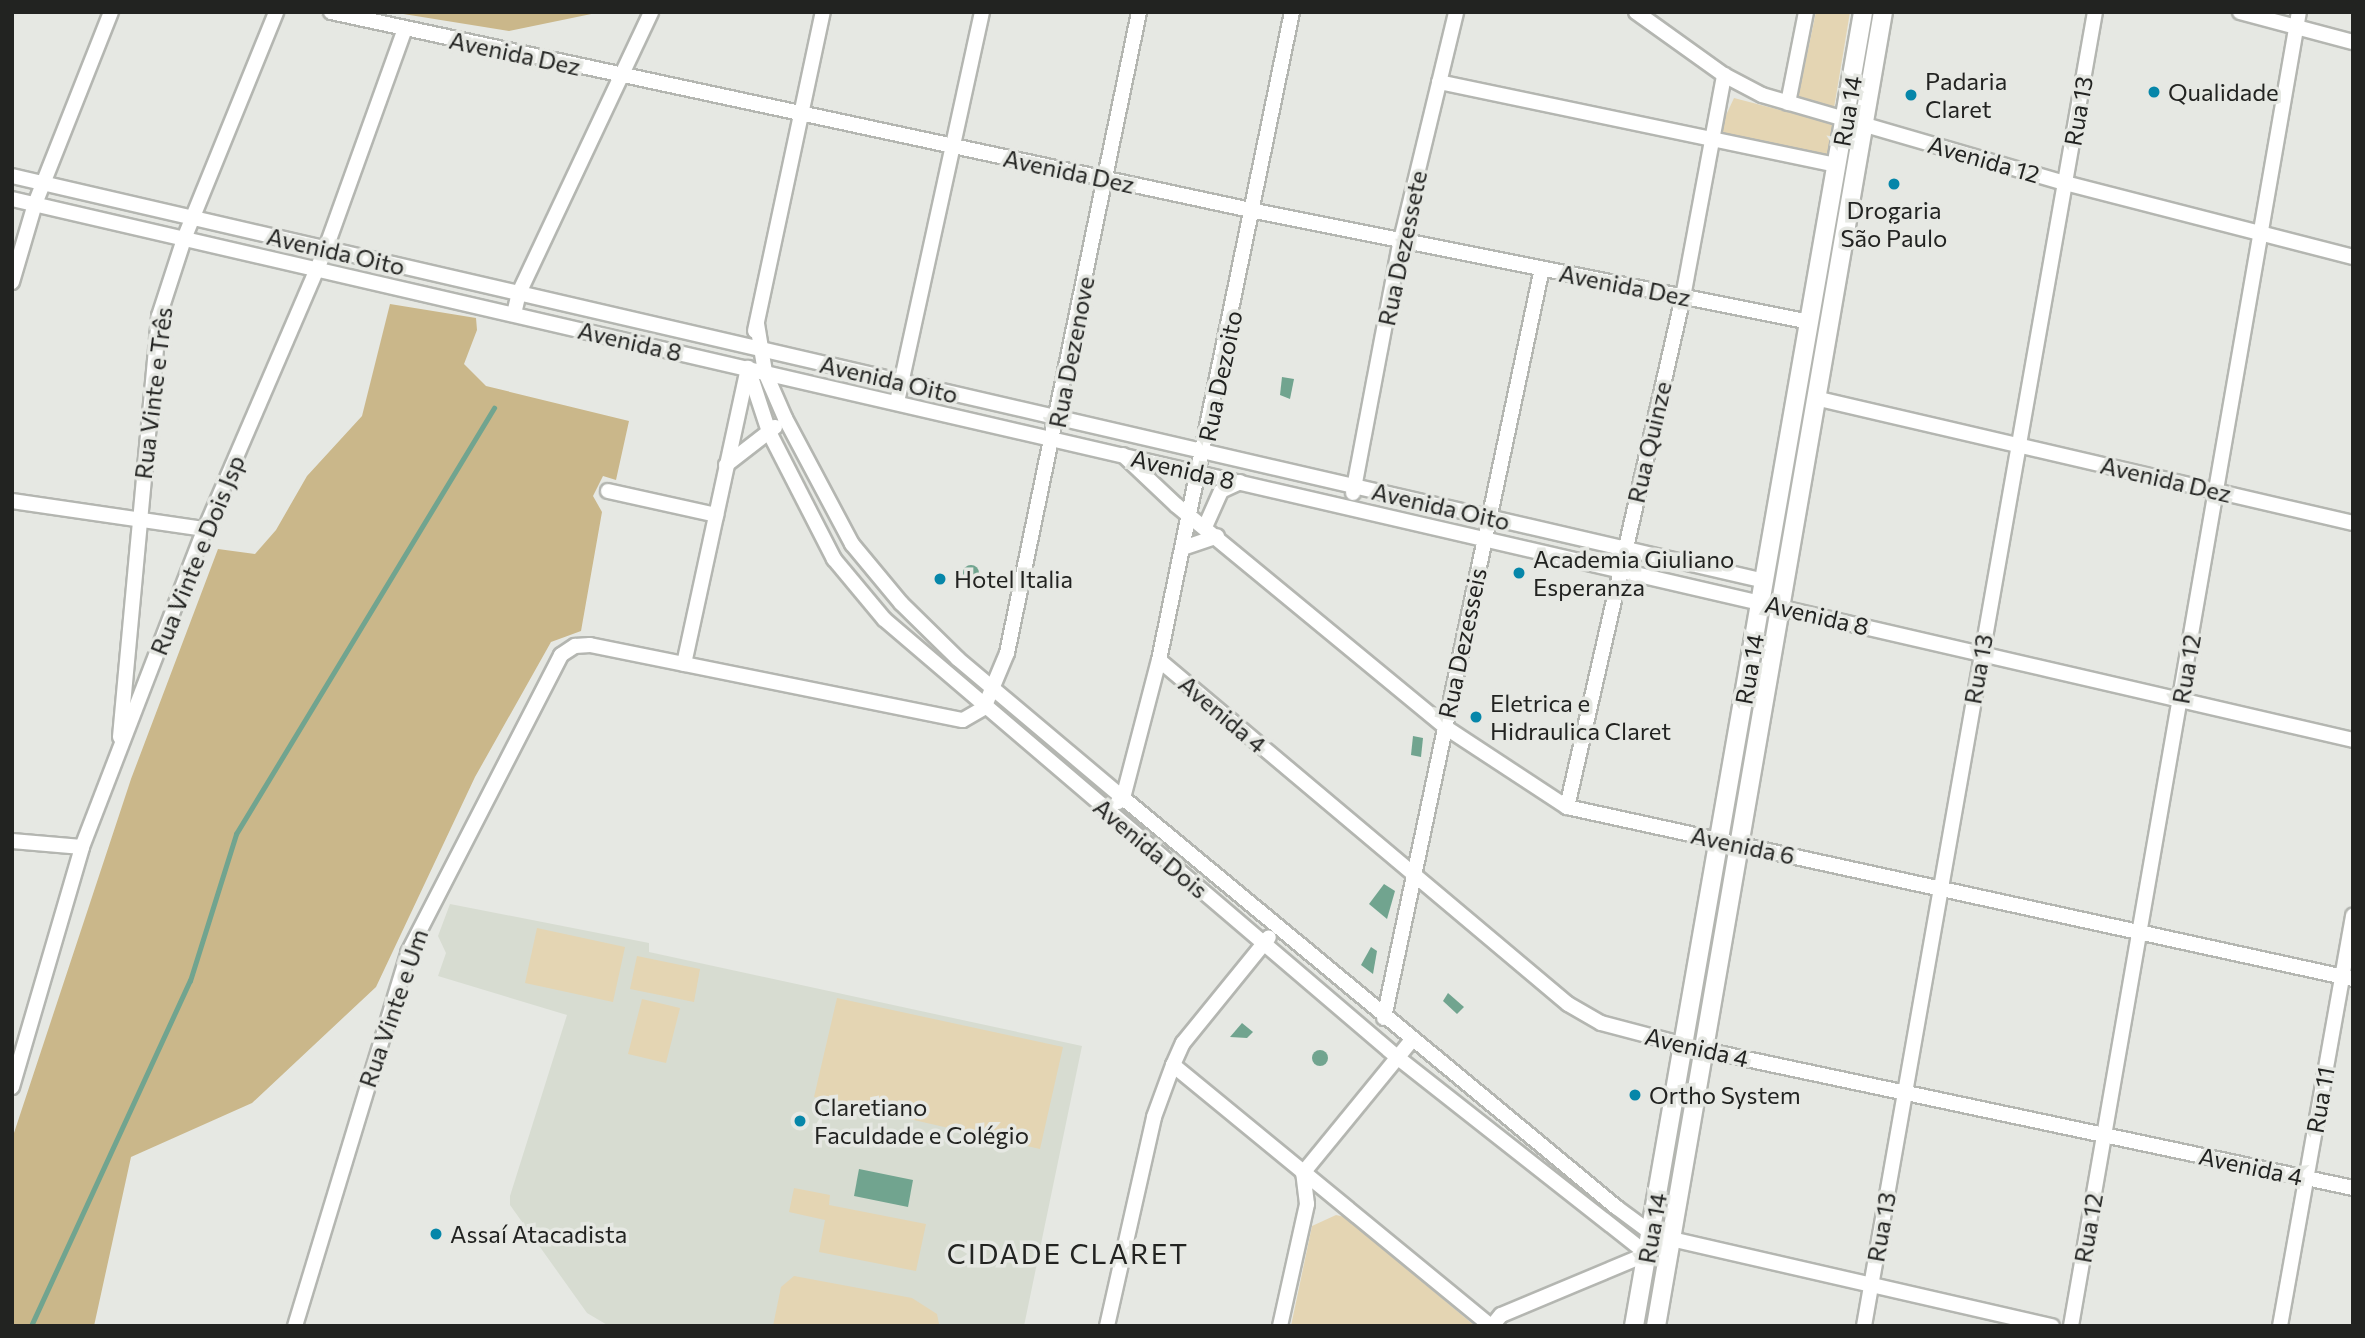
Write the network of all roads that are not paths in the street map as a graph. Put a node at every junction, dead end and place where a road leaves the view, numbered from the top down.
1 (111, 12) edge
2 (275, 12) edge
3 (331, 12) edge
4 (652, 12) edge
5 (823, 12) edge
6 (982, 12) edge
7 (1139, 12) edge
8 (1292, 12) edge
9 (1456, 12) edge
10 (1636, 12) edge
11 (1806, 12) edge
12 (1863, 12) edge
13 (1883, 12) edge
14 (2095, 12) edge
15 (2239, 12) edge
16 (2297, 19) edge
17 (404, 31) junction
18 (2353, 42) edge
19 (621, 75) junction
20 (1724, 75) junction
21 (1439, 82) junction
22 (1788, 103) junction
23 (803, 114) junction
24 (1845, 121) junction
25 (1864, 125) junction
26 (1712, 141) junction
27 (953, 146) junction
28 (1837, 165) junction
29 (12, 176) edge
30 (1106, 179) junction
31 (43, 183) junction
32 (2065, 183) junction
33 (12, 199) edge
34 (35, 205) junction
35 (1255, 211) junction
36 (194, 218) junction
37 (2260, 233) junction
38 (184, 239) junction
39 (1401, 240) junction
40 (326, 248) junction
41 (2353, 257) edge
42 (1542, 268) junction
43 (317, 269) junction
44 (12, 282) edge
45 (519, 293) junction
46 (1683, 297) junction
47 (598, 311) junction
48 (514, 314) junction
49 (1810, 322) junction
50 (594, 333) junction
51 (757, 348) junction
52 (748, 368) junction
53 (765, 372) junction
54 (902, 382) junction
55 (1815, 398) junction
56 (897, 402) junction
57 (1056, 417) junction
58 (785, 418) junction
59 (769, 432) junction
60 (1053, 439) junction
61 (2018, 444) junction
62 (1204, 451) junction
63 (1122, 454) junction
64 (726, 465) junction
65 (1199, 472) junction
66 (1240, 482) junction
67 (1354, 486) junction
68 (608, 491) dead end
69 (2216, 491) junction
70 (12, 501) edge
71 (1352, 508) junction
72 (716, 515) junction
73 (138, 516) junction
74 (1189, 516) junction
75 (1488, 517) junction
76 (2353, 523) edge
77 (205, 529) junction
78 (1211, 532) junction
79 (1484, 538) junction
80 (1183, 548) junction
81 (1623, 548) junction
82 (1619, 571) junction
83 (1765, 581) junction
84 (1760, 603) junction
85 (1781, 607) junction
86 (1981, 653) junction
87 (1159, 660) junction
88 (684, 664) junction
89 (993, 688) junction
90 (2181, 700) junction
91 (984, 708) junction
92 (1445, 727) junction
93 (2353, 740) edge
94 (119, 752) junction
95 (1123, 798) junction
96 (1567, 807) junction
97 (1106, 811) junction
98 (1140, 813) junction
99 (1128, 828) junction
100 (1718, 839) junction
101 (12, 841) edge
102 (1739, 844) junction
103 (82, 847) junction
104 (1416, 876) junction
105 (1940, 887) junction
106 (2353, 915) edge
107 (1277, 928) junction
108 (2140, 931) junction
109 (1264, 943) junction
110 (2347, 978) edge
111 (1384, 1018) junction
112 (1412, 1041) junction
113 (1682, 1045) junction
114 (1704, 1050) junction
115 (1397, 1057) junction
116 (1173, 1065) junction
117 (12, 1087) edge
118 (1905, 1090) junction
119 (2104, 1136) junction
120 (1303, 1173) junction
121 (2306, 1178) junction
122 (2353, 1188) edge
123 (1651, 1233) junction
124 (1671, 1239) junction
125 (1647, 1254) junction
126 (1871, 1285) junction
127 (295, 1326) edge
128 (1107, 1326) edge
129 (1280, 1326) edge
130 (1491, 1326) edge
131 (1634, 1326) edge
132 (1656, 1326) edge
133 (1864, 1326) edge
134 (2052, 1326) edge
135 (2071, 1326) edge
136 (2280, 1326) edge

1 - 31 street
2 - 36 street, Rua Vinte e Três
3 - 17 street, Avenida Dez
4 - 19 street
5 - 23 street
6 - 27 street
7 - 30 street, Rua Dezenove
8 - 35 street, Rua Dezoito
9 - 21 street, Rua Dezessete
10 - 20 street, Avenida 12
11 - 22 street
12 - 24 main road, Rua 14
13 - 25 main road, Rua 14
14 - 32 street, Rua 13
15 - 16 street
16 - 18 street
16 - 37 street, Rua 12
17 - 19 street, Avenida Dez
17 - 40 street, Rua Vinte e Dois Jsp
19 - 23 street, Avenida Dez
19 - 45 street
20 - 22 street, Avenida 12
20 - 26 street, Rua Quinze
21 - 26 street
21 - 39 street, Rua Dezessete
22 - 24 street, Avenida 12
23 - 27 street, Avenida Dez
23 - 51 street
24 - 25 street, Avenida 12
24 - 28 main road, Rua 14
25 - 32 street, Avenida 12
25 - 55 main road, Rua 14
26 - 28 street
26 - 46 street, Rua Quinze
27 - 30 street, Avenida Dez
27 - 54 street
28 - 49 main road, Rua 14
29 - 31 street, Avenida Oito
30 - 35 street, Avenida Dez
30 - 57 street, Rua Dezenove
31 - 34 street
31 - 36 street, Avenida Oito
32 - 37 street, Avenida 12
32 - 61 street, Rua 13
33 - 34 street, Avenida 8
34 - 38 street, Avenida 8
34 - 44 street
35 - 39 street, Avenida Dez
35 - 62 street, Rua Dezoito
36 - 38 street, Rua Vinte e Três
36 - 40 street, Avenida Oito
37 - 41 street, Avenida 12
37 - 69 street, Rua 12
38 - 43 street, Avenida 8
38 - 73 street, Rua Vinte e Três
39 - 42 street, Avenida Dez
39 - 67 street, Rua Dezessete
40 - 43 street, Rua Vinte e Dois Jsp
40 - 45 street, Avenida Oito
42 - 46 street, Avenida Dez
42 - 75 street, Rua Dezesseis
43 - 48 street, Avenida 8
43 - 77 street, Rua Vinte e Dois Jsp
45 - 47 street, Avenida Oito
45 - 48 street
46 - 49 street, Avenida Dez
46 - 81 street, Rua Quinze
47 - 50 street
47 - 51 street, Avenida Oito
48 - 50 street, Avenida 8
49 - 83 main road, Rua 14
50 - 52 street, Avenida 8
51 - 52 street
51 - 53 street
51 - 54 street, Avenida Oito
52 - 53 street, Avenida 8
52 - 59 street, Avenida Dois
52 - 64 street
53 - 56 street, Avenida 8
53 - 58 street, Avenida Dois
54 - 56 street
54 - 57 street, Avenida Oito
55 - 61 street, Avenida Dez
55 - 85 main road, Rua 14
56 - 60 street, Avenida 8
57 - 60 street, Rua Dezenove
57 - 62 street, Avenida Oito
58 - 59 street
58 - 89 street, Avenida Dois
59 - 64 street
59 - 91 street, Avenida Dois
60 - 63 street, Avenida 8
60 - 89 street, Rua Dezenove
61 - 69 street, Avenida Dez
61 - 86 street, Rua 13
62 - 65 street, Rua Dezoito
62 - 67 street, Avenida Oito
63 - 65 street, Avenida 8
63 - 74 street, Avenida 6
64 - 72 street
65 - 66 street, Avenida 8
65 - 74 street, Rua Dezoito
66 - 71 street, Avenida 8
66 - 78 street
67 - 71 street, Rua Dezessete
67 - 75 street, Avenida Oito
68 - 72 street
69 - 76 street, Avenida Dez
69 - 90 street, Rua 12
70 - 73 street
71 - 79 street, Avenida 8
72 - 88 street
73 - 77 street
73 - 94 street, Rua Vinte e Três
74 - 78 street, Avenida 6
74 - 80 street, Rua Dezoito
75 - 79 street, Rua Dezesseis
75 - 81 street, Avenida Oito
77 - 94 street, Rua Vinte e Dois Jsp
78 - 80 street
78 - 92 street, Avenida 6
79 - 82 street, Avenida 8
79 - 92 street, Rua Dezesseis
80 - 87 street, Rua Dezoito
81 - 82 street, Rua Quinze
81 - 83 street, Avenida Oito
82 - 84 street, Avenida 8
82 - 96 street, Rua Quinze
83 - 84 main road, Rua 14
84 - 85 street, Avenida 8
84 - 100 main road, Rua 14
85 - 86 street, Avenida 8
85 - 102 main road, Rua 14
86 - 90 street, Avenida 8
86 - 105 street, Rua 13
87 - 95 street, Rua Dezoito
87 - 104 street, Avenida 4
88 - 91 street
88 - 127 street, Rua Vinte e Um
89 - 91 street, Rua Dezenove
89 - 95 street, Avenida Dois
90 - 93 street, Avenida 8
90 - 108 street, Rua 12
91 - 97 street, Avenida Dois
92 - 96 street, Avenida 6
92 - 104 street, Rua Dezesseis
94 - 103 street, Rua Vinte e Dois Jsp
95 - 97 street
95 - 98 street, Avenida Dois
96 - 100 street, Avenida 6
97 - 99 street, Avenida Dois
98 - 99 street
98 - 107 street, Avenida Dois
99 - 109 street, Avenida Dois
100 - 102 street, Avenida 6
100 - 113 main road, Rua 14
101 - 103 street
102 - 105 street, Avenida 6
102 - 114 main road, Rua 14
103 - 117 street, Rua Vinte e Dois Jsp
104 - 111 street, Rua Dezesseis
104 - 113 street, Avenida 4
105 - 108 street, Avenida 6
105 - 118 street, Rua 13
106 - 110 street, Rua 11
107 - 109 street
107 - 111 street, Avenida Dois
108 - 110 street, Avenida 6
108 - 119 street, Rua 12
109 - 115 street, Avenida Dois
109 - 116 street
110 - 121 street, Rua 11
111 - 112 street, Avenida Dois
112 - 115 street
112 - 123 street, Avenida Dois
113 - 114 street, Avenida 4
113 - 123 main road, Rua 14
114 - 118 street, Avenida 4
114 - 124 main road, Rua 14
115 - 120 street
115 - 125 street, Avenida Dois
116 - 120 street
116 - 128 street
118 - 119 street, Avenida 4
118 - 126 street, Rua 13
119 - 121 street, Avenida 4
119 - 135 street, Rua 12
120 - 129 street
120 - 130 street
121 - 122 street, Avenida 4
121 - 136 street, Rua 11
123 - 124 street
123 - 125 main road, Rua 14
124 - 126 street
124 - 132 main road, Rua 14
125 - 130 street
125 - 131 main road, Rua 14
126 - 133 street, Rua 13
126 - 134 street

